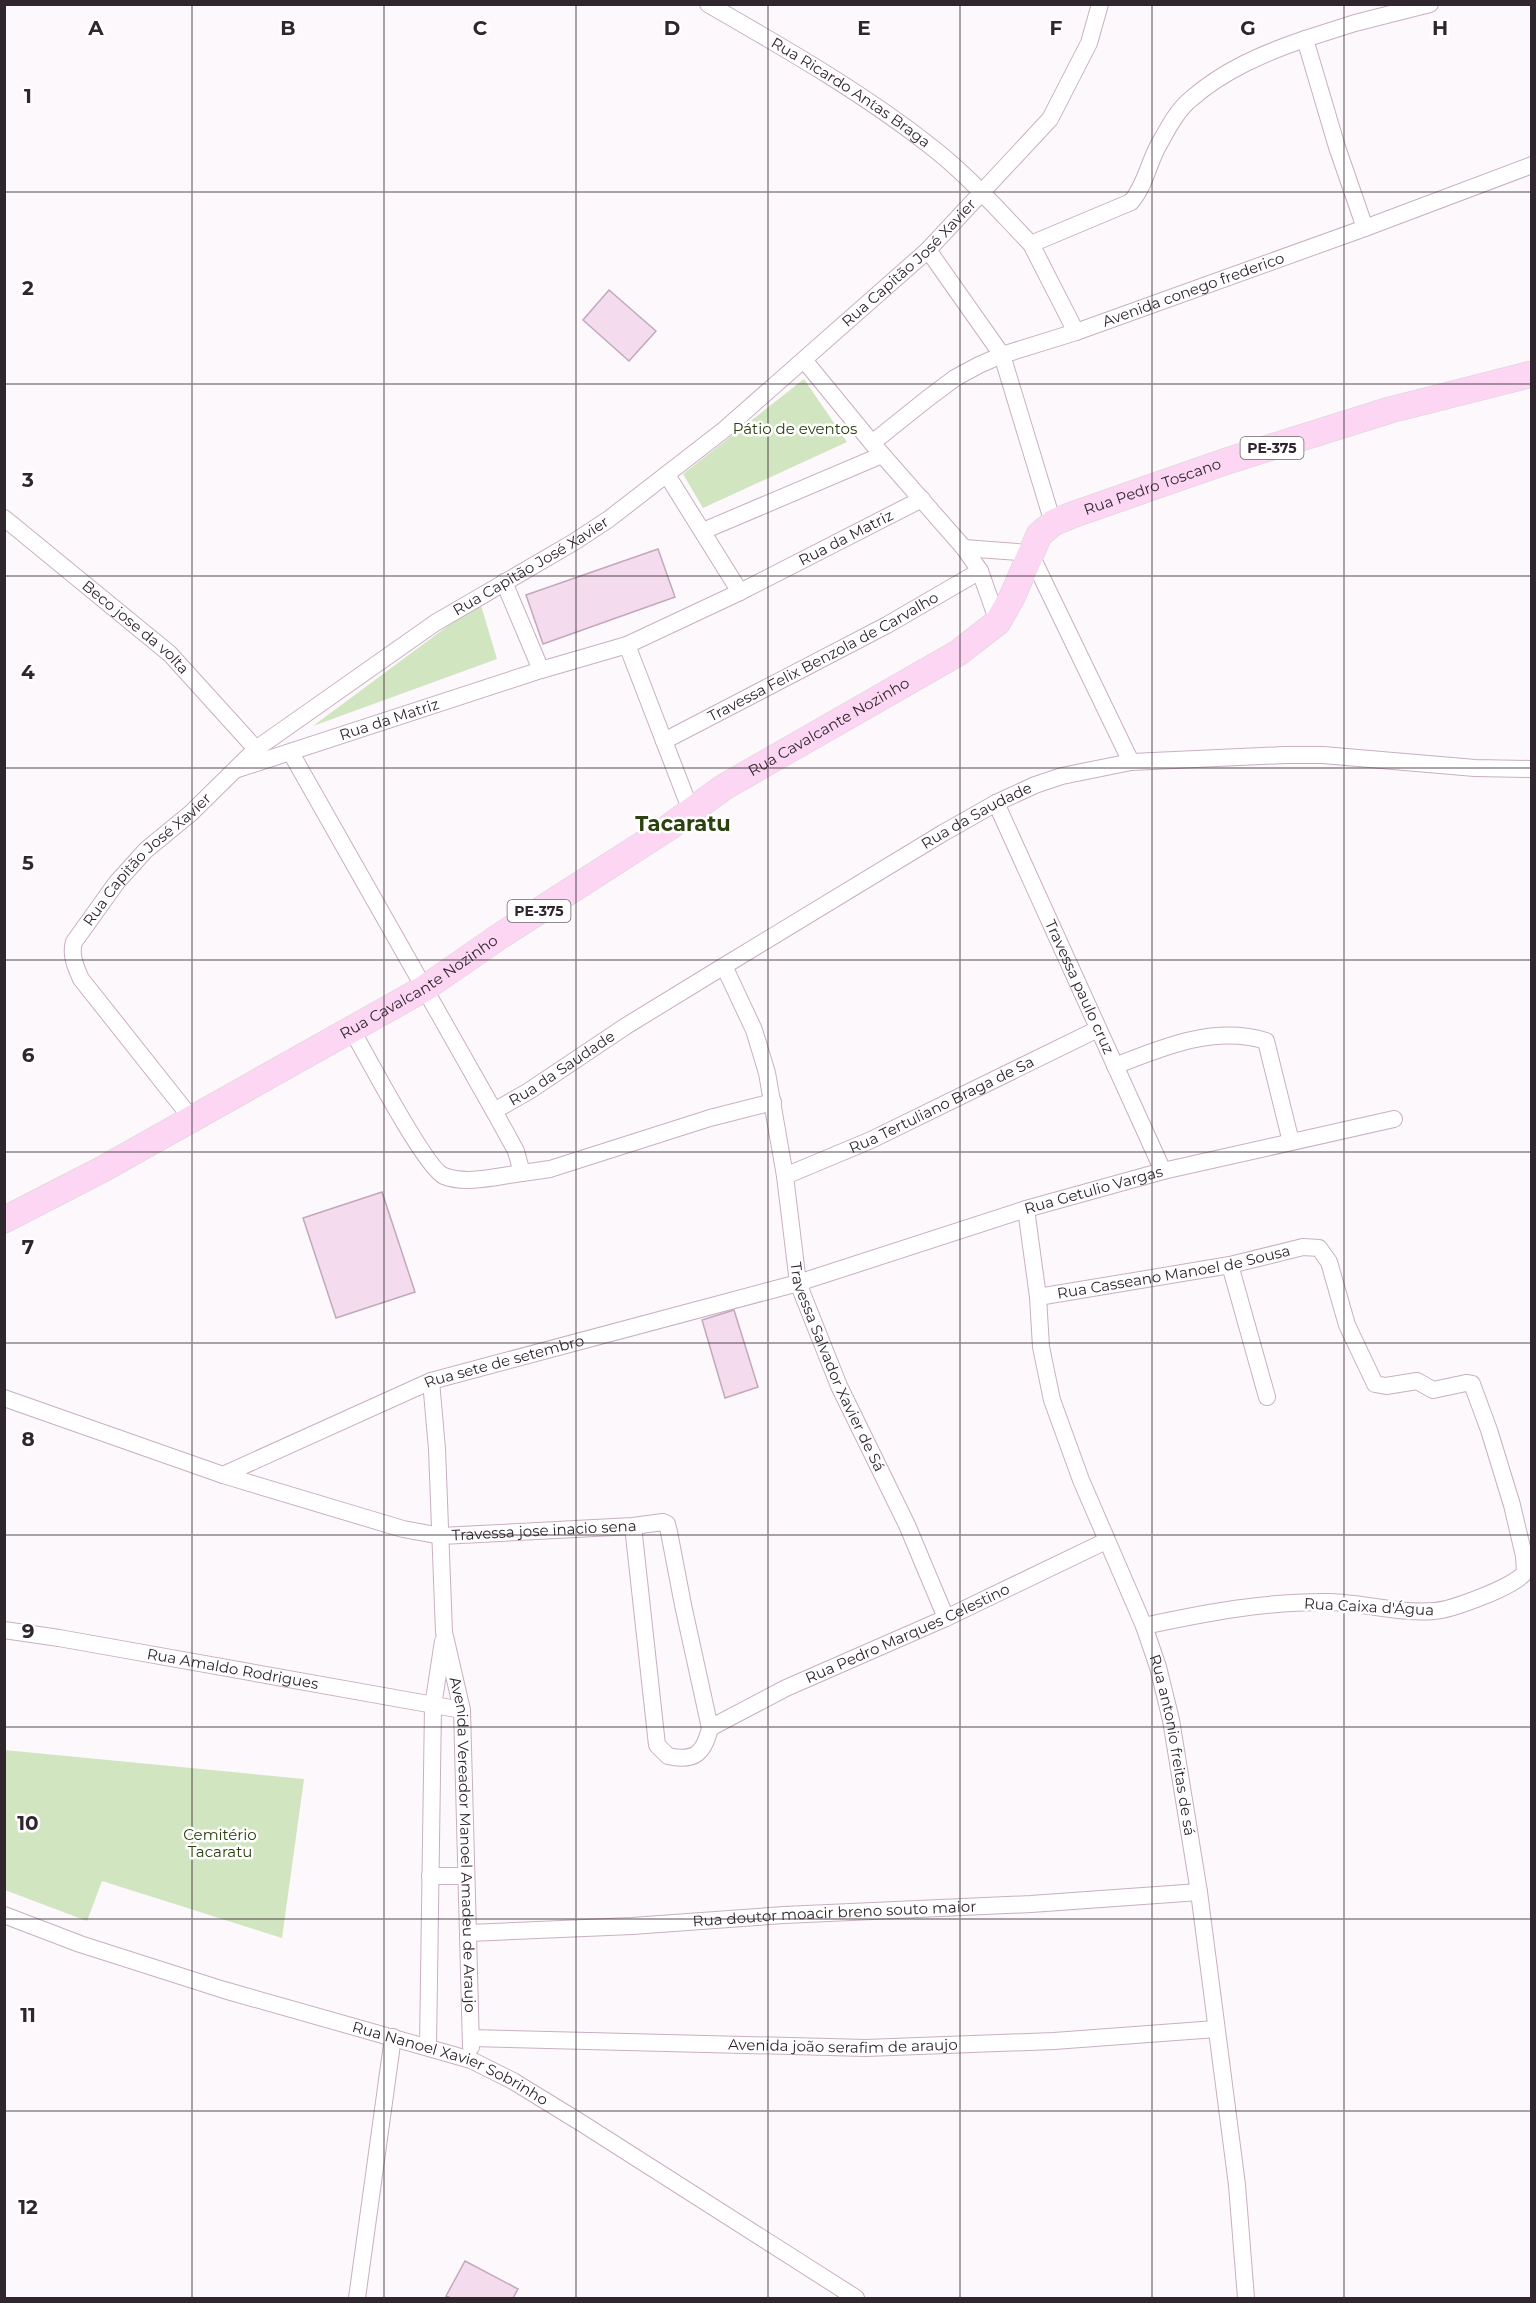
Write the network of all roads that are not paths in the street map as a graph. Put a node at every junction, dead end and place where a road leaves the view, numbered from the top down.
1 (708, 4) edge
2 (1100, 4) edge
3 (1430, 4) edge
4 (1305, 39) junction
5 (1532, 165) edge
6 (983, 193) junction
7 (1365, 228) junction
8 (1031, 244) junction
9 (928, 250) junction
10 (1076, 332) junction
11 (1002, 355) junction
12 (804, 360) junction
13 (1532, 374) edge
14 (877, 449) junction
15 (667, 475) junction
16 (922, 499) junction
17 (4, 518) edge
18 (1053, 523) junction
19 (703, 531) junction
20 (964, 548) junction
21 (1030, 553) junction
22 (980, 571) junction
23 (504, 582) junction
24 (740, 592) junction
25 (998, 622) junction
26 (627, 645) junction
27 (541, 670) junction
28 (664, 741) junction
29 (256, 749) junction
30 (291, 753) junction
31 (1131, 762) junction
32 (238, 769) junction
33 (1532, 769) edge
34 (996, 803) junction
35 (691, 811) junction
36 (724, 966) junction
37 (426, 988) junction
38 (1098, 1029) junction
39 (352, 1030) junction
40 (1115, 1066) junction
41 (773, 1102) junction
42 (494, 1110) junction
43 (192, 1119) junction
44 (1394, 1119) dead end
45 (1291, 1142) junction
46 (1163, 1172) junction
47 (522, 1173) junction
48 (785, 1176) junction
49 (1026, 1209) junction
50 (4, 1220) edge
51 (1230, 1265) junction
52 (798, 1283) junction
53 (1038, 1297) junction
54 (431, 1382) junction
55 (1267, 1397) dead end
56 (4, 1398) edge
57 (224, 1475) junction
58 (640, 1524) junction
59 (441, 1536) junction
60 (1106, 1541) junction
61 (1518, 1581) joint
62 (946, 1617) junction
63 (1144, 1626) junction
64 (4, 1630) edge
65 (444, 1632) junction
66 (434, 1706) junction
67 (462, 1710) junction
68 (710, 1728) junction
69 (430, 1875) junction
70 (466, 1876) junction
71 (1199, 1892) junction
72 (4, 1915) edge
73 (469, 1933) junction
74 (1216, 2030) junction
75 (393, 2037) junction
76 (471, 2038) junction
77 (428, 2046) junction
78 (471, 2060) junction
79 (357, 2298) edge
80 (856, 2298) edge
81 (1246, 2298) edge

1 - 6 street, Rua Ricardo Antas Braga
2 - 6 street, Rua Capitão José Xavier
3 - 4 street
4 - 7 street
4 - 8 street
5 - 7 street, Avenida conego frederico
6 - 8 street, Rua Ricardo Antas Braga
6 - 9 street, Rua Capitão José Xavier
7 - 10 street, Avenida conego frederico
8 - 10 street, Rua Ricardo Antas Braga
9 - 11 street
9 - 12 street, Rua Capitão José Xavier
10 - 11 street, Avenida conego frederico
11 - 14 street, Avenida conego frederico
11 - 18 street
12 - 14 street
12 - 15 street, Rua Capitão José Xavier
13 - 18 main road, Rua Pedro Toscano / PE-375
14 - 16 street
14 - 19 street, Avenida conego frederico
15 - 19 street
15 - 23 street, Rua Capitão José Xavier
16 - 20 street
16 - 24 street, Rua da Matriz
17 - 29 street, Beco jose da volta
18 - 21 main road, Rua Pedro Toscano / PE-375
19 - 24 street
20 - 21 street
20 - 22 street
21 - 25 main road, Rua Cavalcante Nozinho / PE-375
21 - 31 street
22 - 25 street
22 - 28 street, Travessa Felix Benzola de Carvalho
23 - 27 street
23 - 29 street, Rua Capitão José Xavier
24 - 26 street, Rua da Matriz
25 - 35 main road, Rua Cavalcante Nozinho / PE-375
26 - 27 street, Rua da Matriz
26 - 28 street
27 - 30 street, Rua da Matriz
28 - 35 street
29 - 32 street, Rua Capitão José Xavier
30 - 32 street, Rua da Matriz
30 - 37 street
31 - 33 street, Rua da Saudade
31 - 34 street, Rua da Saudade
32 - 43 street, Rua Capitão José Xavier
34 - 36 street, Rua da Saudade
34 - 38 street, Travessa paulo cruz
35 - 37 main road, Rua Cavalcante Nozinho / PE-375
36 - 41 street, Travessa Salvador Xavier de Sá
36 - 42 street, Rua da Saudade
37 - 39 main road, Rua Cavalcante Nozinho / PE-375
37 - 42 street
38 - 40 street, Travessa paulo cruz
38 - 48 street, Rua Tertuliano Braga de Sa
39 - 43 main road, Rua Cavalcante Nozinho / PE-375
39 - 47 street
40 - 45 street
40 - 46 street, Travessa paulo cruz
41 - 47 street
41 - 48 street, Travessa Salvador Xavier de Sá
42 - 47 street
43 - 50 main road, Rua Cavalcante Nozinho / PE-375
44 - 45 street, Rua Getulio Vargas
45 - 46 street, Rua Getulio Vargas
46 - 49 street, Rua Getulio Vargas
48 - 52 street, Travessa Salvador Xavier de Sá
49 - 52 street, Rua Getulio Vargas
49 - 53 street, Rua antonio freitas de sá
51 - 53 street, Rua Casseano Manoel de Sousa
51 - 55 street
51 - 61 street, Rua Casseano Manoel de Sousa
52 - 54 street, Rua sete de setembro
52 - 62 street, Travessa Salvador Xavier de Sá
53 - 60 street, Rua antonio freitas de sá
54 - 57 street, Rua sete de setembro
54 - 59 street, Avenida Vereador Manoel Amadeu de Araujo
56 - 57 street
57 - 59 street
58 - 59 street, Travessa jose inacio sena
58 - 68 street
58 - 68 street
59 - 65 street, Avenida Vereador Manoel Amadeu de Araujo
60 - 62 street, Rua Pedro Marques Celestino
60 - 63 street, Rua antonio freitas de sá
61 - 63 street, Rua Caixa d'Água
62 - 68 street, Rua Pedro Marques Celestino
63 - 71 street, Rua antonio freitas de sá
64 - 66 street, Rua Amaldo Rodrigues
65 - 66 street, Avenida Vereador Manoel Amadeu de Araujo
65 - 67 street, Avenida Vereador Manoel Amadeu de Araujo
66 - 67 street, Rua Amaldo Rodrigues
66 - 69 street, Avenida Vereador Manoel Amadeu de Araujo
67 - 70 street, Avenida Vereador Manoel Amadeu de Araujo
69 - 70 street
69 - 77 street, Avenida Vereador Manoel Amadeu de Araujo
70 - 73 street, Avenida Vereador Manoel Amadeu de Araujo
71 - 73 street, Rua doutor moacir breno souto maior
71 - 74 street, Rua antonio freitas de sá
72 - 75 street, Rua Nanoel Xavier Sobrinho
73 - 76 street, Avenida Vereador Manoel Amadeu de Araujo
74 - 76 street, Avenida joão serafim de araujo
74 - 81 street, Rua antonio freitas de sá
75 - 77 street, Rua Nanoel Xavier Sobrinho
75 - 79 street
76 - 78 street, Avenida Vereador Manoel Amadeu de Araujo
77 - 78 street, Rua Nanoel Xavier Sobrinho
78 - 80 street, Rua Nanoel Xavier Sobrinho

